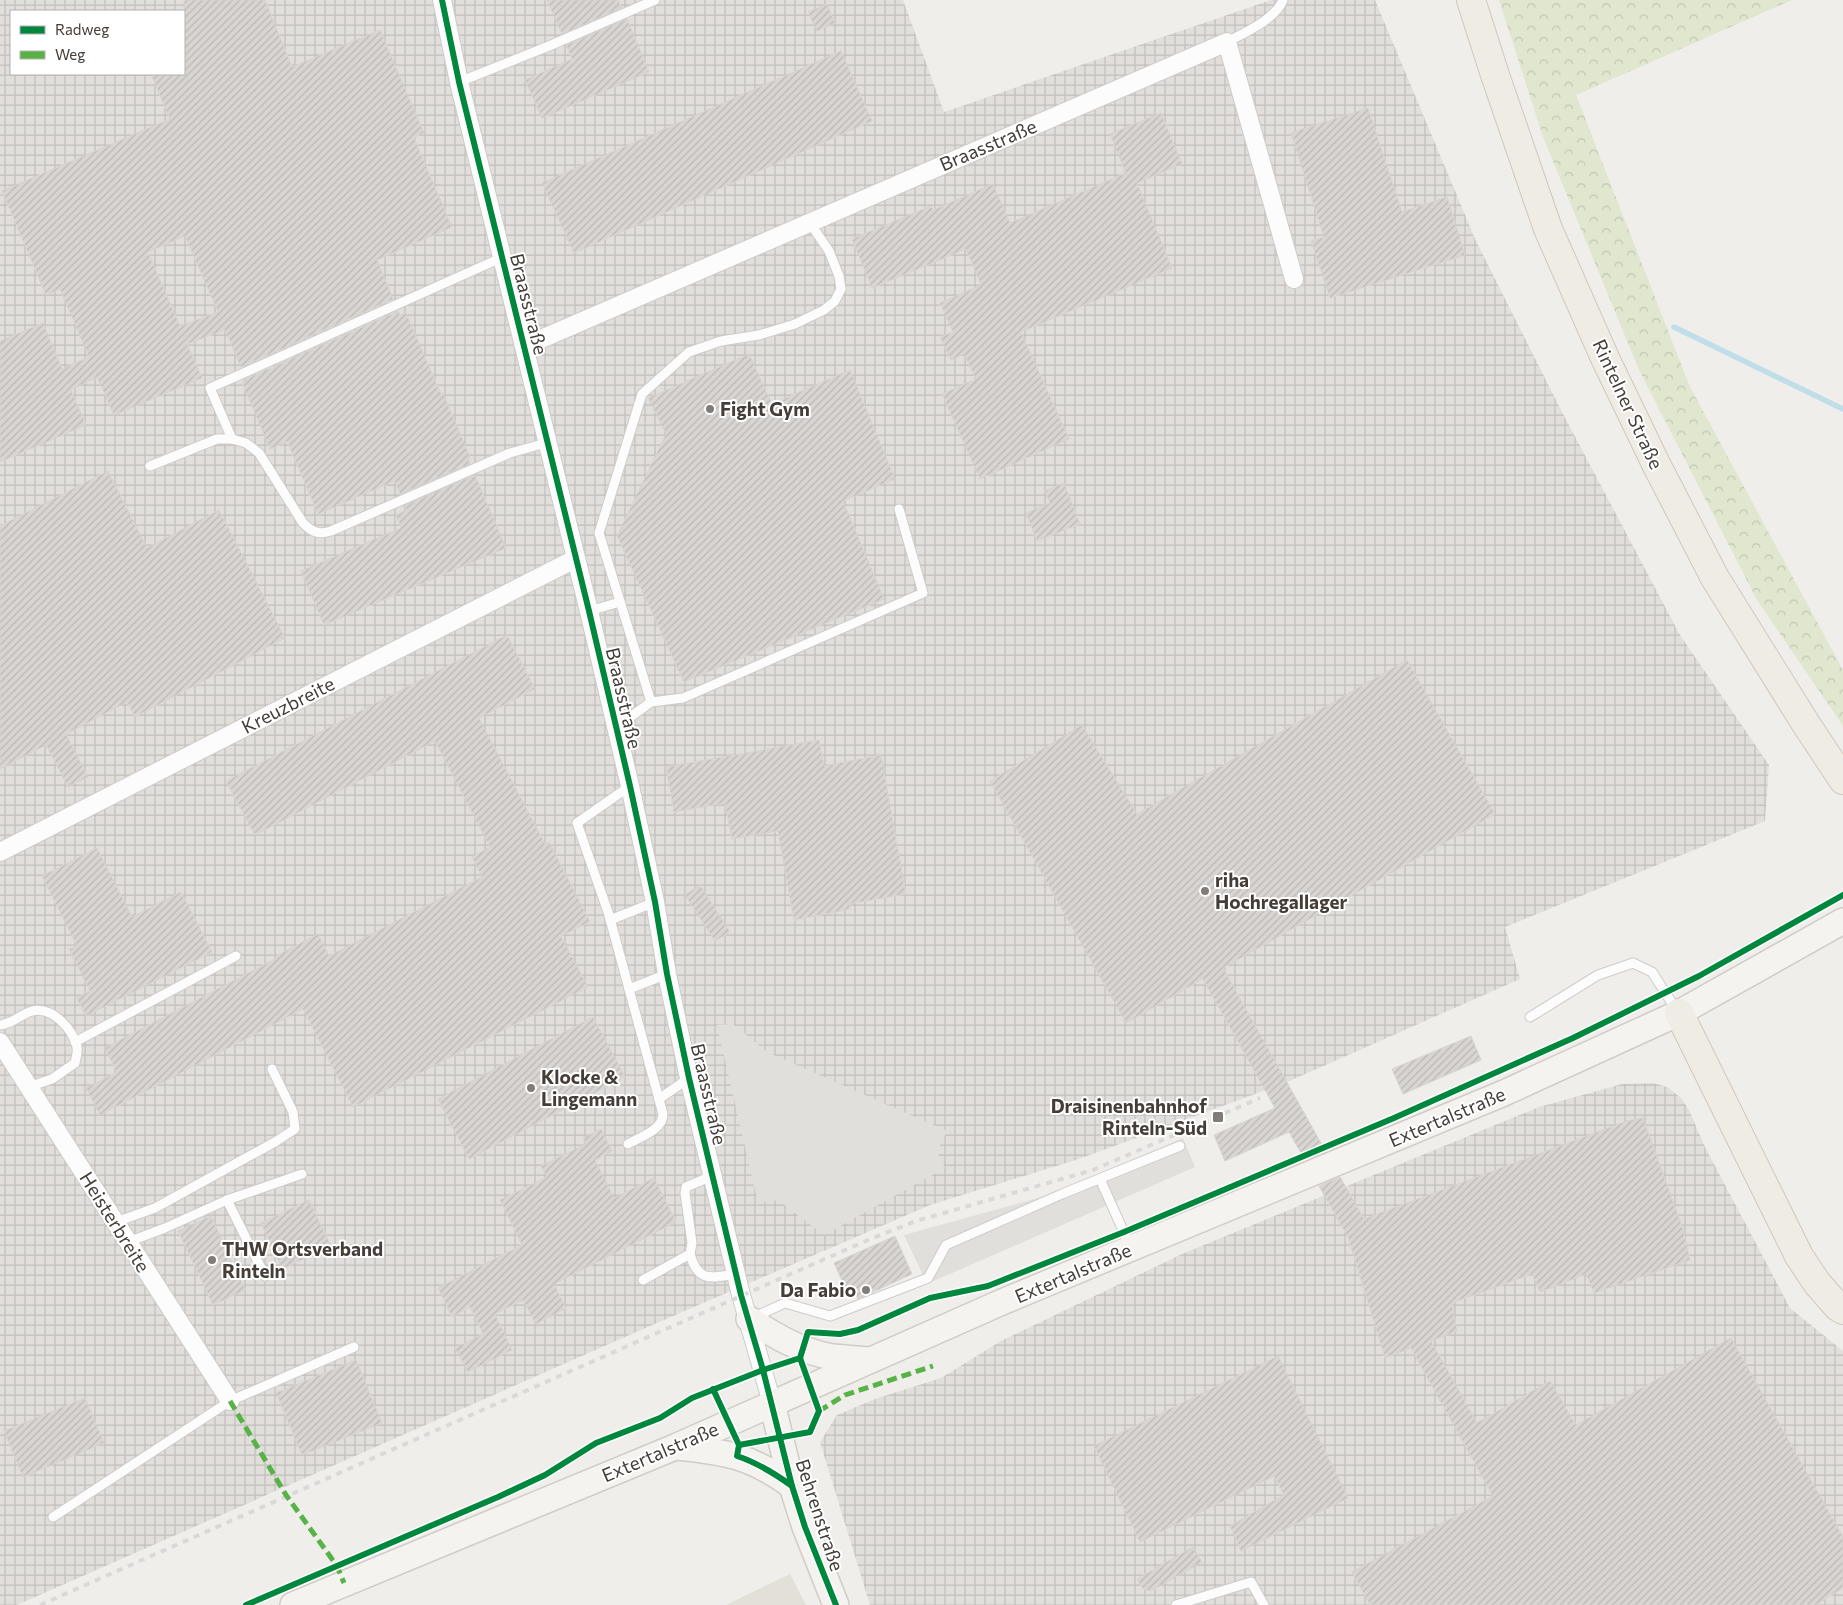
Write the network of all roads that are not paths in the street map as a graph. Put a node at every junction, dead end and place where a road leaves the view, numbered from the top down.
1 (442, 0) edge
2 (655, 0) edge
3 (1283, 0) edge
4 (1471, 0) edge
5 (1227, 42) junction
6 (459, 82) junction
7 (810, 223) junction
8 (501, 258) junction
9 (1294, 279) dead end
10 (525, 346) junction
11 (232, 439) junction
12 (546, 443) junction
13 (150, 466) dead end
14 (900, 509) dead end
15 (575, 559) junction
16 (620, 602) junction
17 (589, 611) junction
18 (651, 702) junction
19 (615, 728) junction
20 (1843, 780) edge
21 (630, 786) junction
22 (0, 852) edge
23 (655, 902) junction
24 (610, 920) junction
25 (1843, 921) edge
26 (236, 956) dead end
27 (667, 974) junction
28 (629, 990) junction
29 (1679, 1013) junction
30 (1530, 1017) dead end
31 (0, 1025) edge
32 (0, 1042) edge
33 (74, 1042) junction
34 (6, 1062) edge
35 (272, 1069) dead end
36 (689, 1078) junction
37 (28, 1087) junction
38 (659, 1099) junction
39 (628, 1144) dead end
40 (1180, 1146) dead end
41 (302, 1174) dead end
42 (712, 1176) junction
43 (1100, 1179) junction
44 (227, 1200) junction
45 (116, 1222) junction
46 (128, 1242) junction
47 (1132, 1248) junction
48 (690, 1254) junction
49 (736, 1274) junction
50 (265, 1276) dead end
51 (643, 1280) dead end
52 (1843, 1310) edge
53 (749, 1319) junction
54 (354, 1347) dead end
55 (871, 1360) junction
56 (230, 1401) junction
57 (772, 1403) junction
58 (675, 1447) junction
59 (792, 1486) junction
60 (53, 1517) dead end
61 (293, 1605) edge
62 (836, 1605) edge
63 (1176, 1605) edge
64 (1264, 1605) edge

1 - 6 street, Braasstraße
2 - 6 lane
3 - 5 lane
4 - 20 main road, Rintelner Straße
5 - 7 street, Braasstraße
5 - 9 street
6 - 8 street, Braasstraße
7 - 10 street, Braasstraße
7 - 16 lane
8 - 10 street, Braasstraße
8 - 11 lane
10 - 12 street, Braasstraße
11 - 12 lane
11 - 13 lane
12 - 15 street, Braasstraße
14 - 18 lane
15 - 17 street, Braasstraße
15 - 22 street, Kreuzbreite
16 - 17 lane
16 - 18 lane
17 - 19 street, Braasstraße
18 - 19 lane
19 - 21 street, Braasstraße
21 - 23 street, Braasstraße
21 - 24 lane
23 - 24 lane
23 - 27 street, Braasstraße
24 - 28 lane
25 - 29 main road, Extertalstraße
26 - 33 lane
27 - 28 lane
27 - 36 street, Braasstraße
28 - 38 lane
29 - 30 lane
29 - 47 main road, Extertalstraße
29 - 52 main road
31 - 33 lane
32 - 34 street, Heisterbreite
33 - 37 lane
34 - 37 street, Heisterbreite
35 - 45 lane
36 - 38 lane
36 - 42 street, Braasstraße
37 - 45 street, Heisterbreite
38 - 39 lane
40 - 43 lane
41 - 44 lane
42 - 48 lane
42 - 49 street, Braasstraße
43 - 47 lane
43 - 53 lane
44 - 46 lane
44 - 50 lane
45 - 46 street, Heisterbreite
46 - 56 street, Heisterbreite
47 - 55 main road, Extertalstraße
48 - 49 lane
48 - 51 lane
49 - 53 street, Braasstraße
53 - 55 main road
53 - 57 street, Braasstraße
54 - 56 lane
55 - 57 main road, Extertalstraße
56 - 60 lane
57 - 58 main road, Extertalstraße
57 - 59 main road, Behrenstraße
58 - 59 main road
58 - 61 main road, Extertalstraße
59 - 62 main road, Behrenstraße
63 - 64 lane

